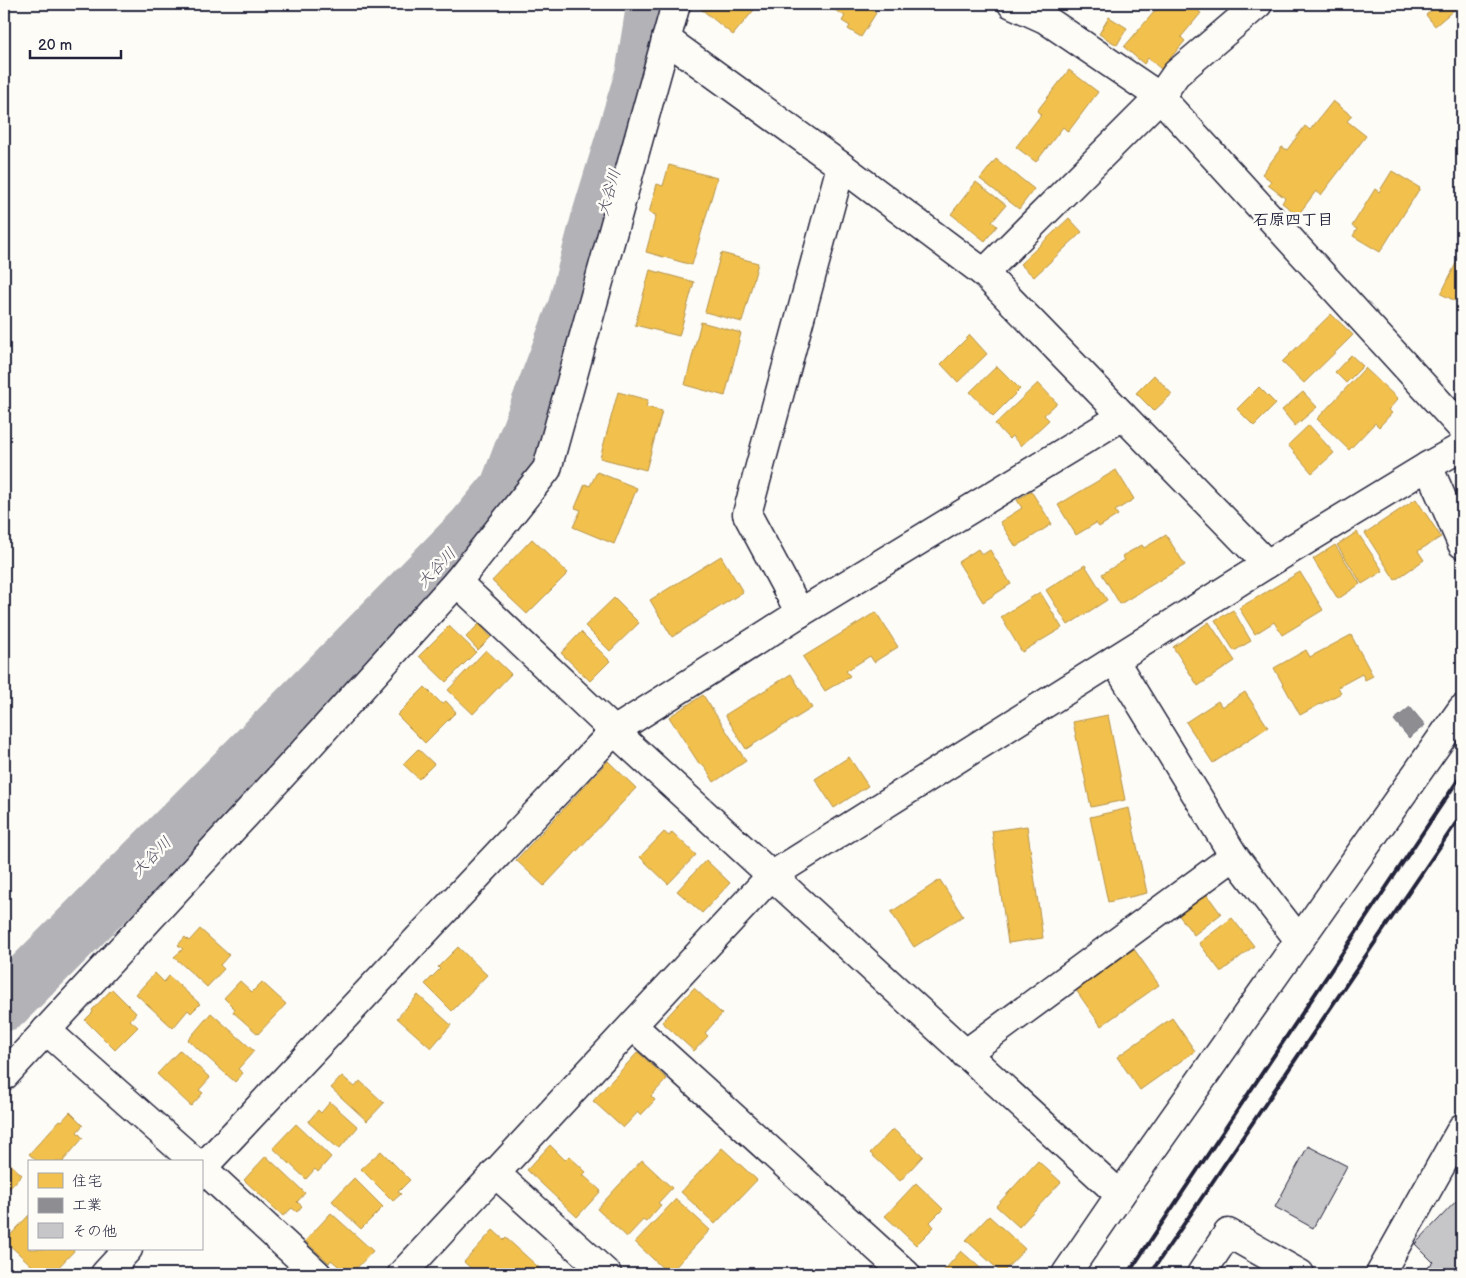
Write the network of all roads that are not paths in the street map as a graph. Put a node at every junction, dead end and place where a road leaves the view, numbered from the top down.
1 (676, 4) edge
2 (1012, 4) edge
3 (1258, 4) edge
4 (1050, 11) edge
5 (666, 39) junction
6 (1160, 97) junction
7 (841, 166) junction
8 (984, 273) junction
9 (1123, 416) junction
10 (1462, 428) edge
11 (1462, 447) edge
12 (1428, 466) junction
13 (1462, 544) edge
14 (1267, 564) junction
15 (457, 582) junction
16 (800, 613) junction
17 (1114, 660) junction
18 (1462, 709) edge
19 (614, 731) junction
20 (1234, 856) junction
21 (771, 876) junction
22 (1299, 940) junction
23 (633, 1026) junction
24 (46, 1030) junction
25 (965, 1054) junction
26 (4, 1076) edge
27 (1462, 1128) edge
28 (193, 1160) edge
29 (202, 1164) edge
30 (202, 1168) edge
31 (495, 1173) junction
32 (1120, 1195) junction
33 (127, 1250) edge
34 (104, 1274) edge
35 (316, 1274) edge
36 (402, 1274) edge
37 (607, 1274) edge
38 (906, 1274) edge
39 (1066, 1274) edge
40 (1201, 1274) edge
41 (1300, 1274) edge
42 (1380, 1274) edge

1 - 5 street
2 - 4 street
3 - 6 street
4 - 6 street
5 - 7 street
5 - 15 street
6 - 8 street
6 - 10 street
7 - 8 street
7 - 16 street
8 - 9 street
9 - 14 street
9 - 16 street
11 - 12 street
12 - 13 street
12 - 14 street
14 - 17 street
15 - 19 street
15 - 24 street
16 - 19 street
17 - 20 street
17 - 21 street
18 - 22 street
19 - 21 street
19 - 29 street
20 - 22 street
20 - 25 street
21 - 23 street
21 - 25 street
22 - 32 street
23 - 31 street
23 - 38 street
24 - 26 street
24 - 28 street
25 - 32 street
27 - 42 street
30 - 35 street
31 - 36 street
31 - 37 street
32 - 39 street
33 - 34 street
40 - 41 street

